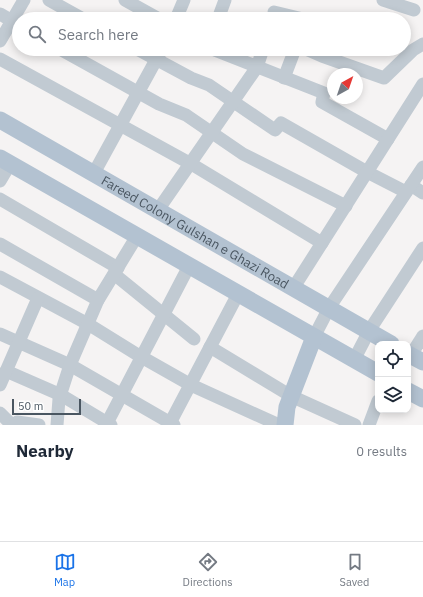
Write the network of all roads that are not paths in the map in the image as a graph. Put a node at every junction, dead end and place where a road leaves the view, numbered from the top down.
1 (24, 0) edge
2 (50, 0) edge
3 (125, 0) edge
4 (184, 0) edge
5 (225, 0) edge
6 (383, 0) edge
7 (414, 10) dead end
8 (19, 12) edge
9 (71, 12) edge
10 (146, 12) edge
11 (179, 12) edge
12 (223, 12) edge
13 (0, 14) edge
14 (12, 21) edge
15 (12, 27) edge
16 (0, 41) edge
17 (72, 56) edge
18 (158, 56) edge
19 (162, 56) edge
20 (230, 56) edge
21 (261, 56) edge
22 (292, 56) edge
23 (322, 56) edge
24 (405, 56) edge
25 (0, 59) edge
26 (257, 67) junction
27 (284, 78) junction
28 (423, 84) edge
29 (138, 93) junction
30 (233, 102) junction
31 (0, 120) edge
32 (121, 125) junction
33 (212, 133) junction
34 (388, 139) junction
35 (5, 161) edge
36 (190, 164) junction
37 (423, 167) edge
38 (367, 172) junction
39 (94, 173) junction
40 (0, 181) edge
41 (408, 189) junction
42 (423, 192) edge
43 (0, 199) edge
44 (346, 206) junction
45 (158, 210) junction
46 (137, 236) junction
47 (322, 243) junction
48 (0, 244) edge
49 (423, 248) edge
50 (189, 266) junction
51 (116, 271) junction
52 (0, 277) edge
53 (294, 287) junction
54 (238, 294) junction
55 (38, 298) junction
56 (98, 300) junction
57 (329, 308) junction
58 (164, 316) junction
59 (88, 324) junction
60 (369, 331) junction
61 (0, 334) edge
62 (423, 336) edge
63 (314, 337) junction
64 (194, 339) dead end
65 (386, 341) edge
66 (19, 342) junction
67 (210, 348) junction
68 (142, 357) junction
69 (414, 357) edge
70 (354, 360) junction
71 (70, 365) junction
72 (6, 371) junction
73 (375, 371) edge
74 (0, 385) edge
75 (191, 385) junction
76 (411, 393) edge
77 (60, 395) junction
78 (122, 395) junction
79 (291, 396) junction
80 (423, 399) edge
81 (375, 409) edge
82 (0, 413) edge
83 (108, 424) edge
84 (171, 424) edge
85 (13, 425) edge
86 (38, 425) edge
87 (57, 425) edge
88 (279, 425) edge
89 (285, 425) edge
90 (355, 425) edge
91 (369, 425) edge

1 - 8 street
2 - 9 street
3 - 10 street
4 - 11 street
5 - 12 street
6 - 7 street
13 - 14 street
15 - 16 street
17 - 29 street
18 - 29 street
19 - 30 street
20 - 26 street
21 - 26 street
22 - 27 street
23 - 24 street
25 - 32 street
26 - 27 street
26 - 30 street
27 - 34 street
28 - 34 street
29 - 32 street
29 - 33 street
30 - 33 street
30 - 38 street
31 - 39 main road, Fareed Colony Gulshan e Ghazi Road
32 - 36 street
32 - 39 street
33 - 36 street
33 - 44 street
34 - 38 street
35 - 40 street
35 - 46 main road
36 - 45 street
36 - 47 street
37 - 41 street
38 - 41 street
38 - 44 street
39 - 45 main road, Fareed Colony Gulshan e Ghazi Road
41 - 42 street
41 - 57 street
43 - 51 street
44 - 47 street
45 - 53 main road, Fareed Colony Gulshan e Ghazi Road
46 - 50 main road
46 - 51 street
47 - 53 street
48 - 56 street
49 - 60 street
50 - 54 main road
50 - 58 street
51 - 56 street
51 - 58 street
52 - 55 street
53 - 57 main road, Fareed Colony Gulshan e Ghazi Road
54 - 63 main road
54 - 67 street
55 - 59 street
55 - 66 street
56 - 59 street
57 - 60 main road, Fareed Colony Gulshan e Ghazi Road
57 - 63 street
58 - 64 street
58 - 68 street
59 - 68 street
59 - 71 street
60 - 65 main road, Fareed Colony Gulshan e Ghazi Road
60 - 70 street
61 - 66 street
62 - 69 street
63 - 70 main road
63 - 79 main road
66 - 71 street
66 - 72 street
67 - 75 street
67 - 79 street
68 - 75 street
68 - 78 street
70 - 73 main road
71 - 77 street
71 - 78 street
72 - 74 street
72 - 77 street
75 - 84 street
75 - 88 street
76 - 80 main road
77 - 83 street
77 - 87 street
78 - 83 street
78 - 84 street
79 - 89 main road
79 - 90 street
81 - 91 street
82 - 85 street
85 - 86 street

